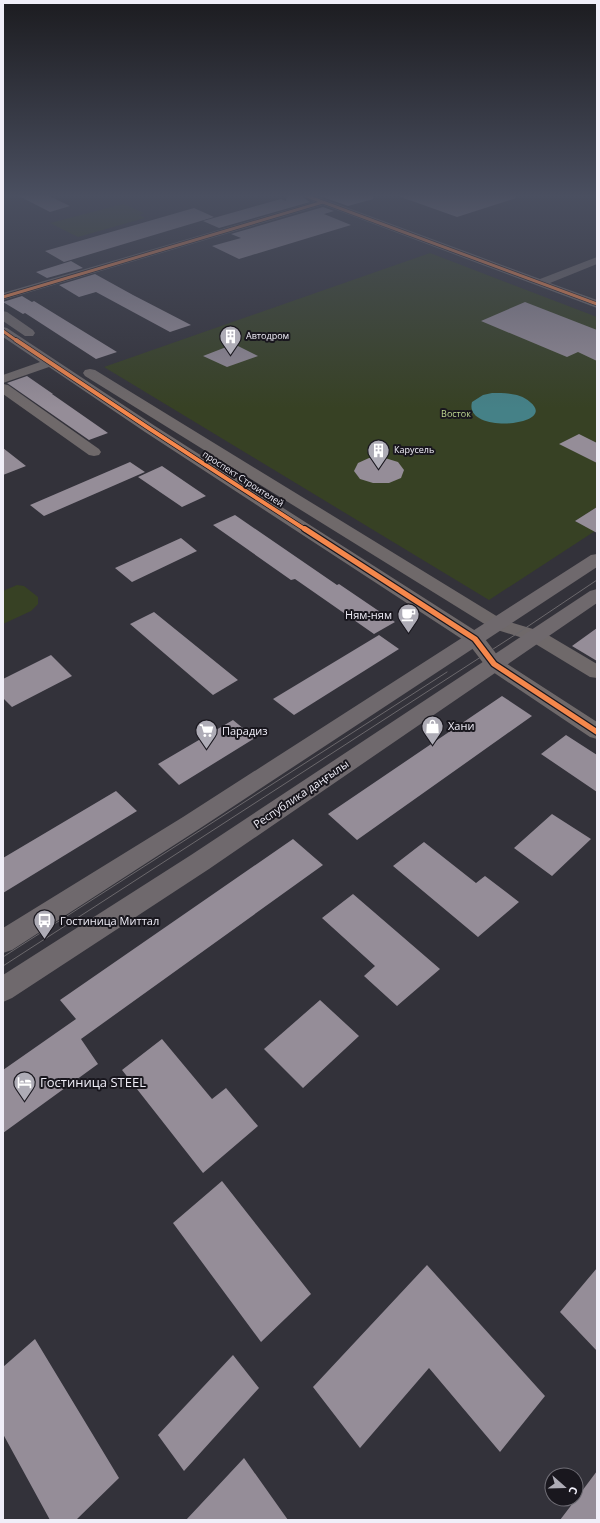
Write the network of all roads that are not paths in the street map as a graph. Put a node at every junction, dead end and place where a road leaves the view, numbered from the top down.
1 (107, 266) edge
2 (498, 266) edge
3 (582, 266) edge
4 (542, 282) junction
5 (3, 297) edge
6 (597, 304) edge
7 (3, 315) edge
8 (3, 331) edge
9 (49, 363) junction
10 (3, 379) edge
11 (3, 388) edge
12 (94, 452) dead end
13 (597, 559) edge
14 (597, 595) edge
15 (497, 624) junction
16 (536, 636) junction
17 (475, 639) junction
18 (494, 664) junction
19 (597, 672) edge
20 (597, 732) edge
21 (3, 942) edge
22 (3, 990) edge

1 - 5 street
2 - 4 street
3 - 4 street
4 - 6 street
7 - 15 street, проспект Строителей
8 - 9 street, проспект Строителей
9 - 10 street
9 - 17 street, проспект Строителей
11 - 12 street
13 - 15 main road
14 - 16 main road, Республика даңғылы
15 - 16 street, проспект Строителей
15 - 17 main road
16 - 18 main road, Республика даңғылы
16 - 19 street
17 - 18 street, проспект Строителей
17 - 21 main road
18 - 20 street
18 - 22 main road, Республика даңғылы

